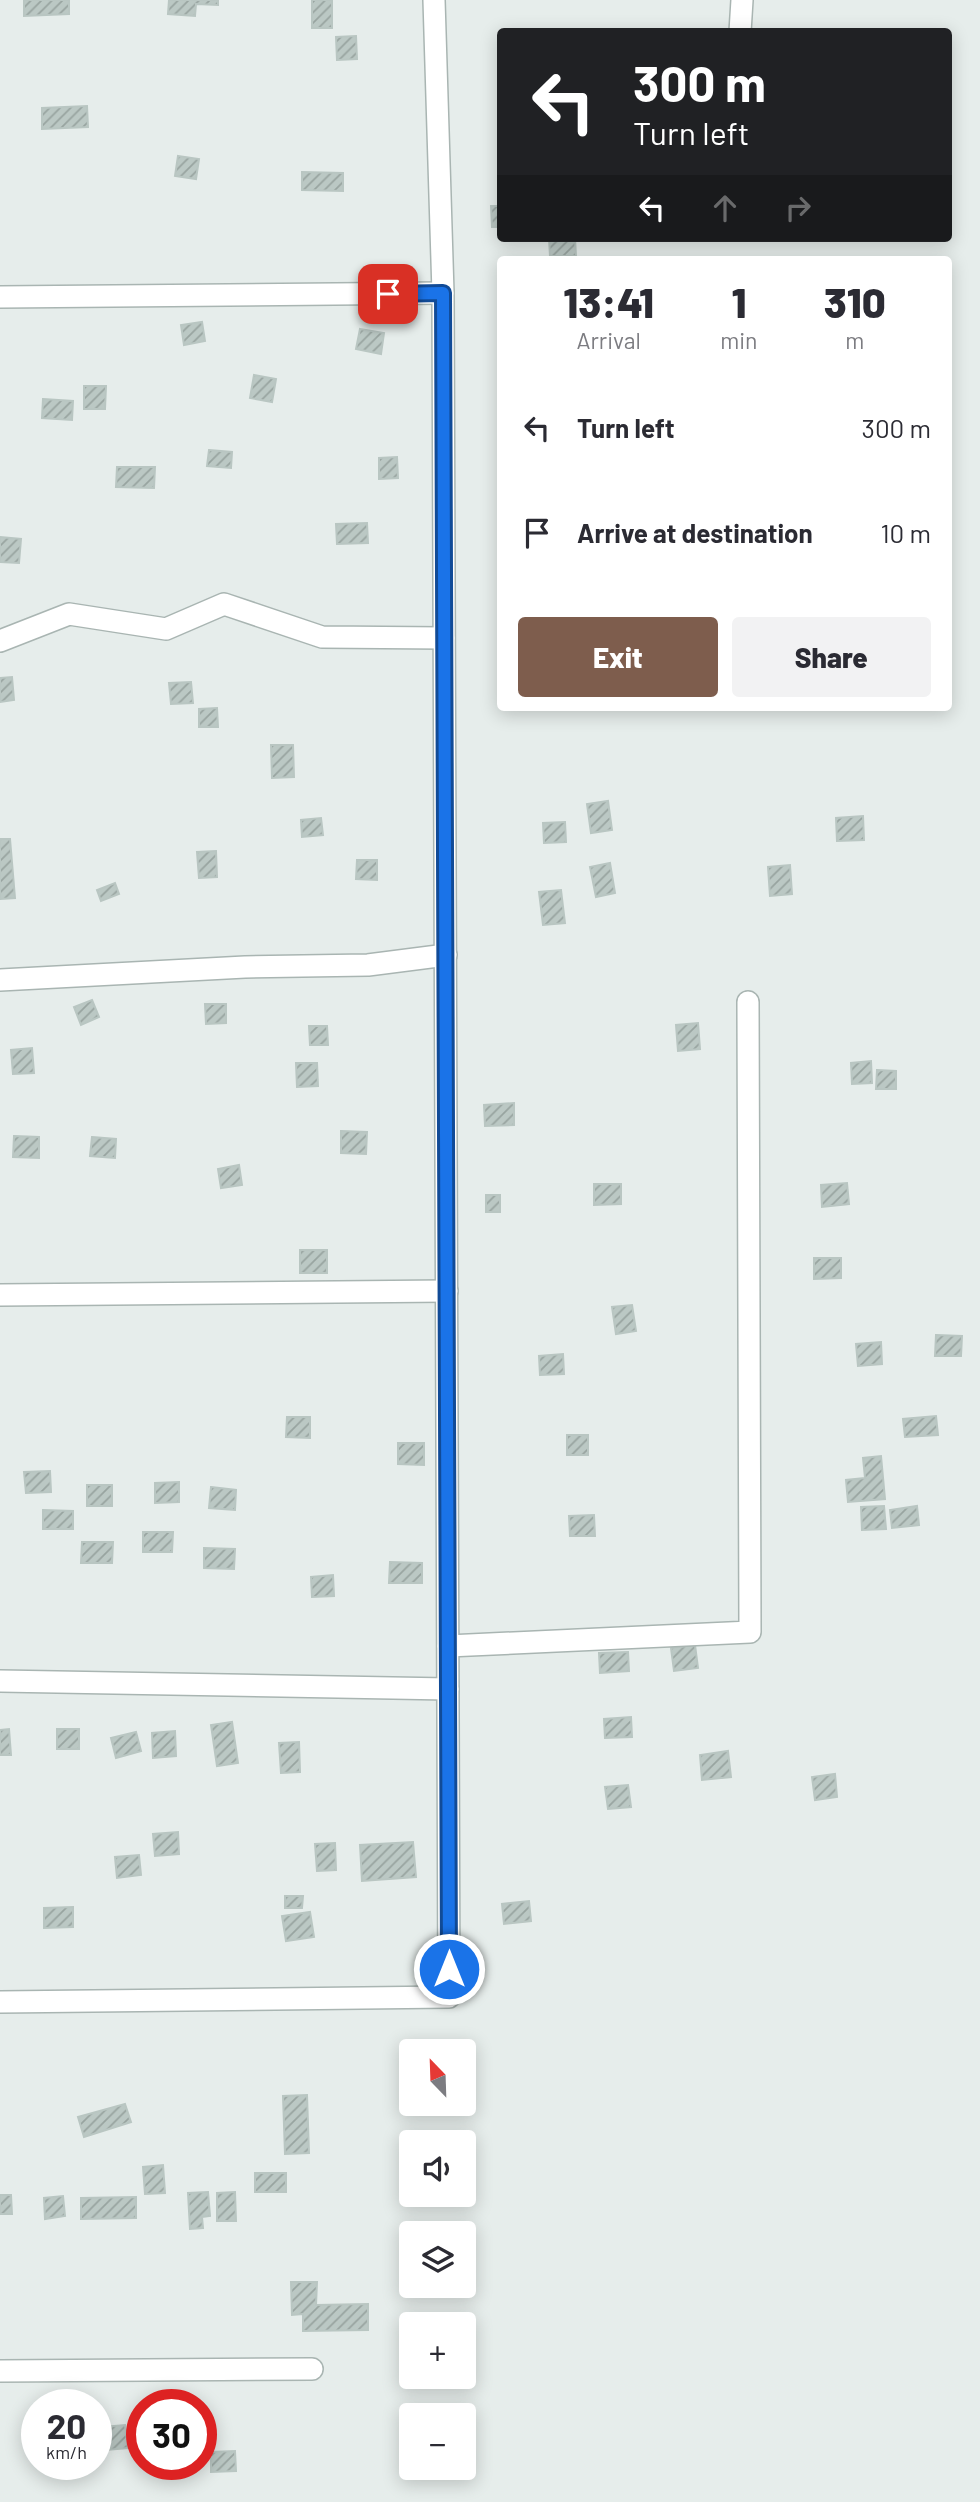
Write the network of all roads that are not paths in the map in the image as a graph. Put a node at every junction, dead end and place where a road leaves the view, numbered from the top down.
1 (434, 0) edge
2 (742, 0) edge
3 (740, 28) edge
4 (443, 293) junction
5 (0, 297) edge
6 (444, 638) junction
7 (0, 641) edge
8 (446, 955) junction
9 (0, 980) edge
10 (748, 1002) dead end
11 (447, 1291) junction
12 (0, 1295) edge
13 (448, 1646) junction
14 (0, 1681) edge
15 (448, 1689) junction
16 (0, 2002) edge
17 (312, 2369) dead end
18 (0, 2371) edge

1 - 4 street
2 - 3 street
4 - 5 street
4 - 6 street
6 - 7 street
6 - 8 street
8 - 9 street
8 - 11 street
10 - 13 street
11 - 12 street
11 - 13 street
13 - 15 street
14 - 15 street
15 - 16 street
17 - 18 street

